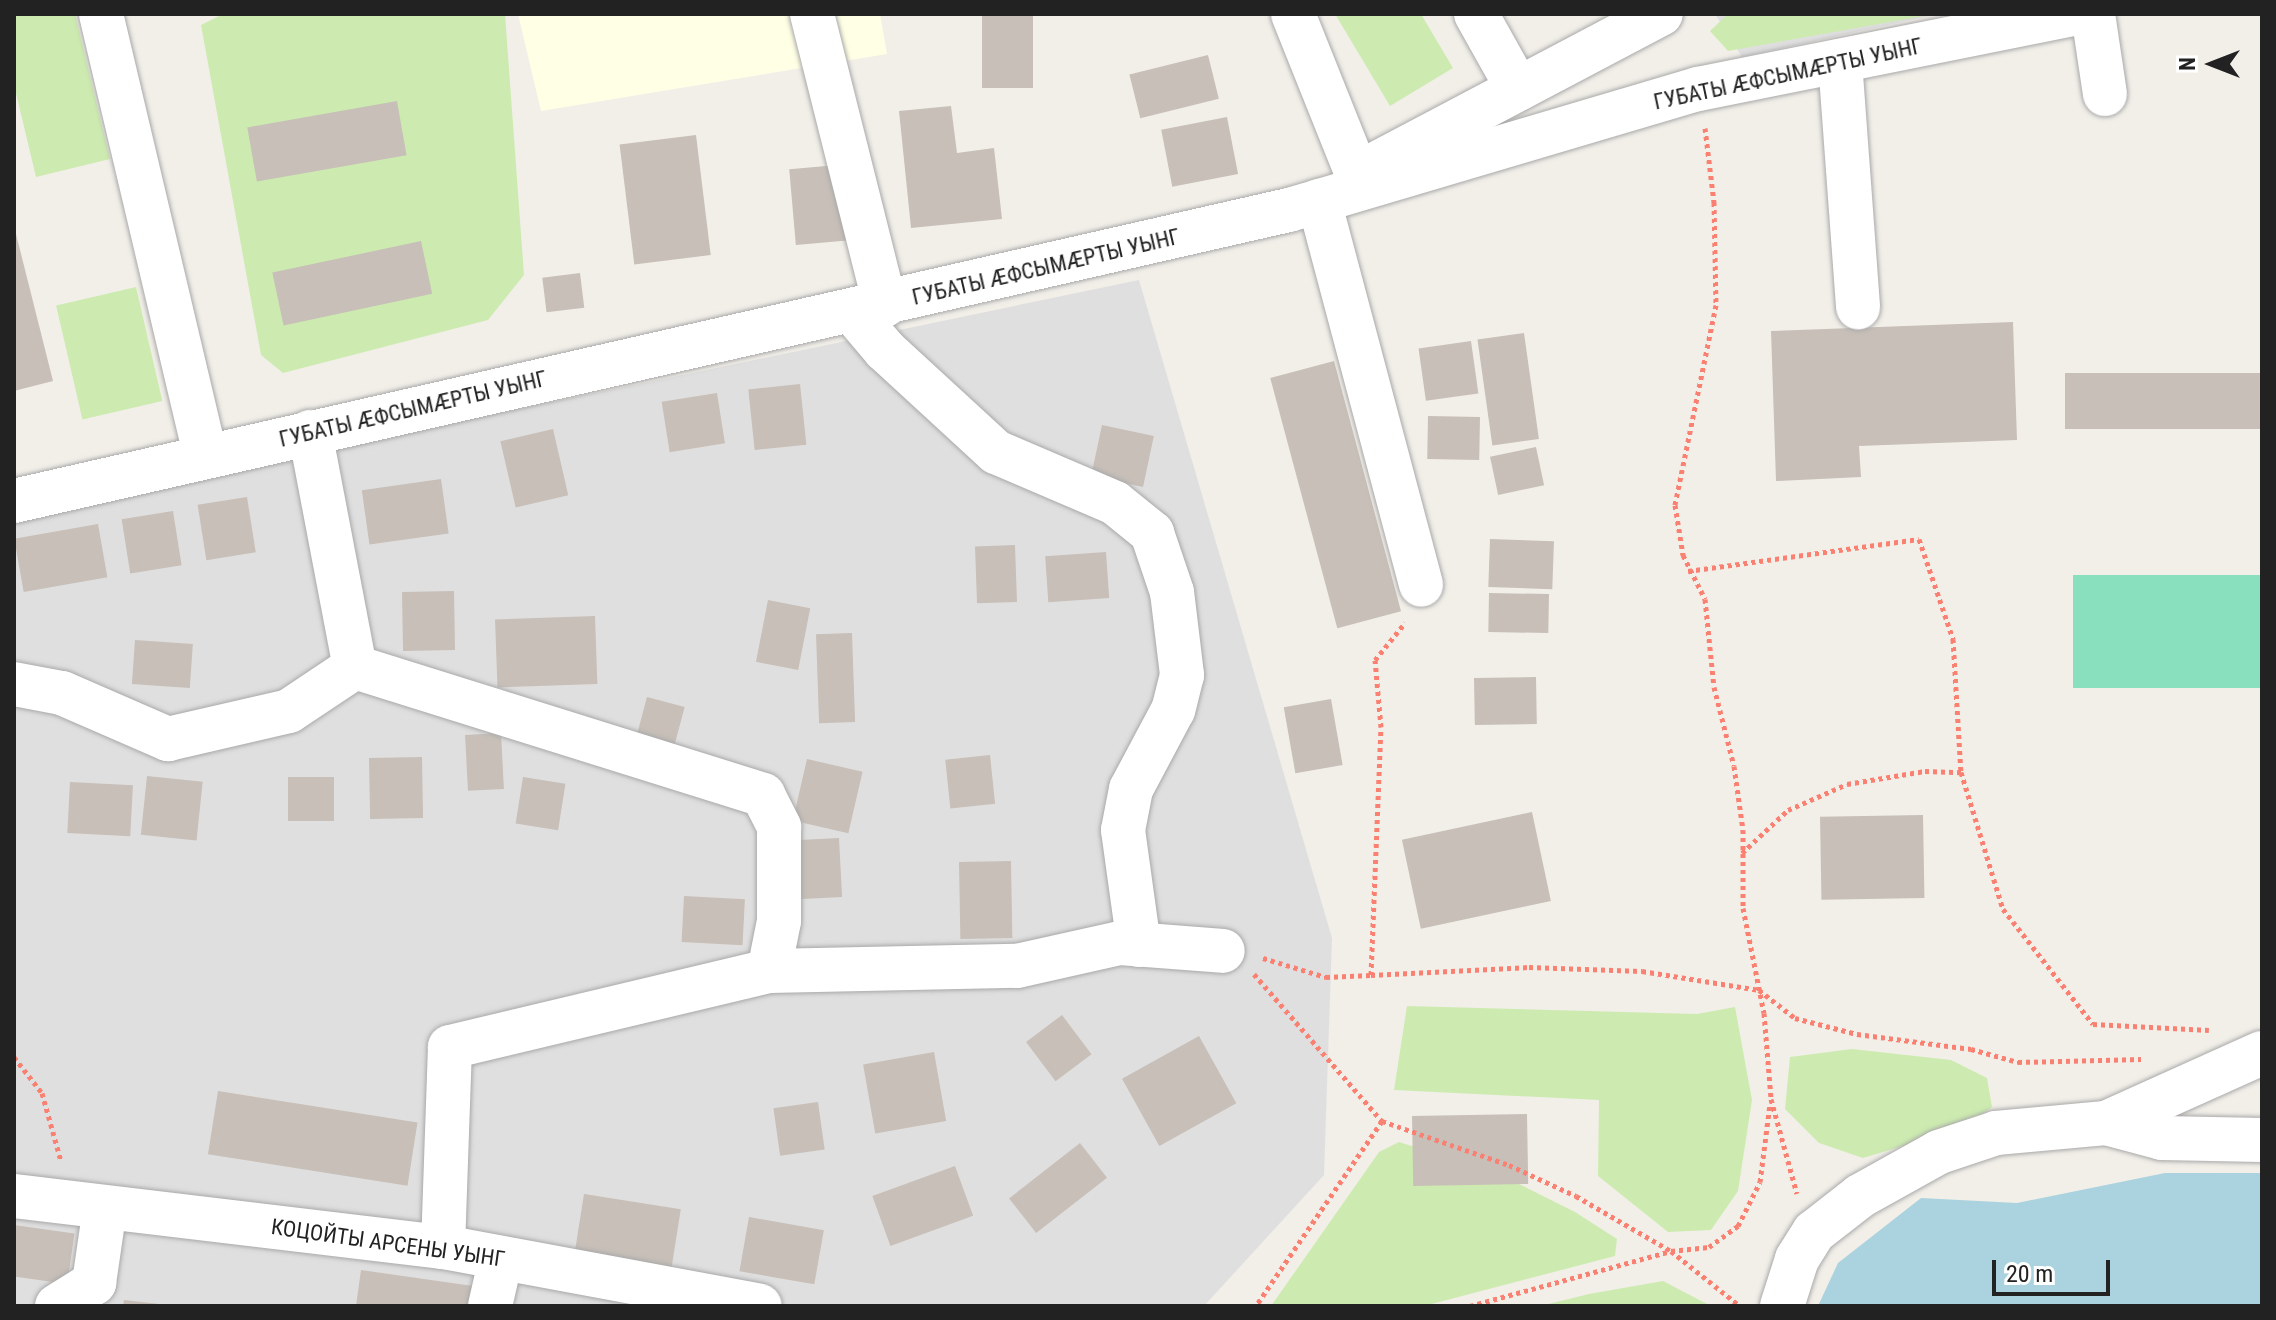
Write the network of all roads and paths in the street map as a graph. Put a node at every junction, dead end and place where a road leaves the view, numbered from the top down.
1 (101, 14) edge
2 (812, 14) edge
3 (1293, 14) edge
4 (1476, 14) edge
5 (1661, 14) edge
6 (2072, 14) edge
7 (2093, 14) edge
8 (1840, 61) junction
9 (1518, 89) junction
10 (1698, 89) junction
11 (2105, 94) dead end
12 (1357, 174) junction
13 (1304, 205) junction
14 (1858, 307) dead end
15 (868, 308) junction
16 (310, 432) junction
17 (205, 455) junction
18 (14, 501) edge
19 (1688, 571) junction
20 (1421, 585) joint
21 (355, 667) junction
22 (14, 684) edge
23 (1961, 772) junction
24 (1742, 853) junction
25 (1139, 945) junction
26 (1223, 951) junction
27 (769, 971) junction
28 (1371, 975) junction
29 (1759, 990) junction
30 (2216, 1030) dead end
31 (2262, 1053) edge
32 (14, 1057) edge
33 (2153, 1058) dead end
34 (1771, 1099) junction
35 (1382, 1121) junction
36 (2106, 1123) junction
37 (2262, 1140) edge
38 (14, 1196) edge
39 (89, 1206) junction
40 (443, 1247) junction
41 (1671, 1251) junction
42 (501, 1258) junction
43 (1797, 1259) junction
44 (57, 1306) edge
45 (490, 1306) edge
46 (760, 1306) edge
47 (1256, 1306) edge
48 (1470, 1306) edge
49 (1740, 1306) edge
50 (1782, 1306) edge

1 - 17 street
2 - 15 street
3 - 12 street
4 - 9 street
5 - 9 street
6 - 8 street, ГУБАТЫ ÆФСЫМÆРТЫ УЫНГ
7 - 11 street
8 - 10 street, ГУБАТЫ ÆФСЫМÆРТЫ УЫНГ
8 - 14 street
9 - 12 street
10 - 13 street, ГУБАТЫ ÆФСЫМÆРТЫ УЫНГ
10 - 19 path
12 - 13 street
13 - 15 street, ГУБАТЫ ÆФСЫМÆРТЫ УЫНГ
13 - 20 street
15 - 16 street, ГУБАТЫ ÆФСЫМÆРТЫ УЫНГ
15 - 25 street
16 - 17 street, ГУБАТЫ ÆФСЫМÆРТЫ УЫНГ
16 - 21 street
17 - 18 street, ГУБАТЫ ÆФСЫМÆРТЫ УЫНГ
19 - 23 path
19 - 24 path
20 - 28 path
21 - 22 street
21 - 27 street
23 - 24 path
23 - 30 path
24 - 29 path
25 - 26 street
25 - 27 street
26 - 28 path
26 - 35 path
27 - 40 street
28 - 29 path
29 - 33 path
29 - 34 path
31 - 36 street
32 - 39 path
34 - 41 path
34 - 43 path
35 - 41 path
35 - 47 path
36 - 37 street
36 - 43 street
38 - 39 street, КОЦОЙТЫ АРСЕНЫ УЫНГ
39 - 40 street, КОЦОЙТЫ АРСЕНЫ УЫНГ
39 - 44 street
40 - 42 street, КОЦОЙТЫ АРСЕНЫ УЫНГ
41 - 48 path
41 - 49 path
42 - 45 street
42 - 46 street, КОЦОЙТЫ АРСЕНЫ УЫНГ
43 - 50 street

